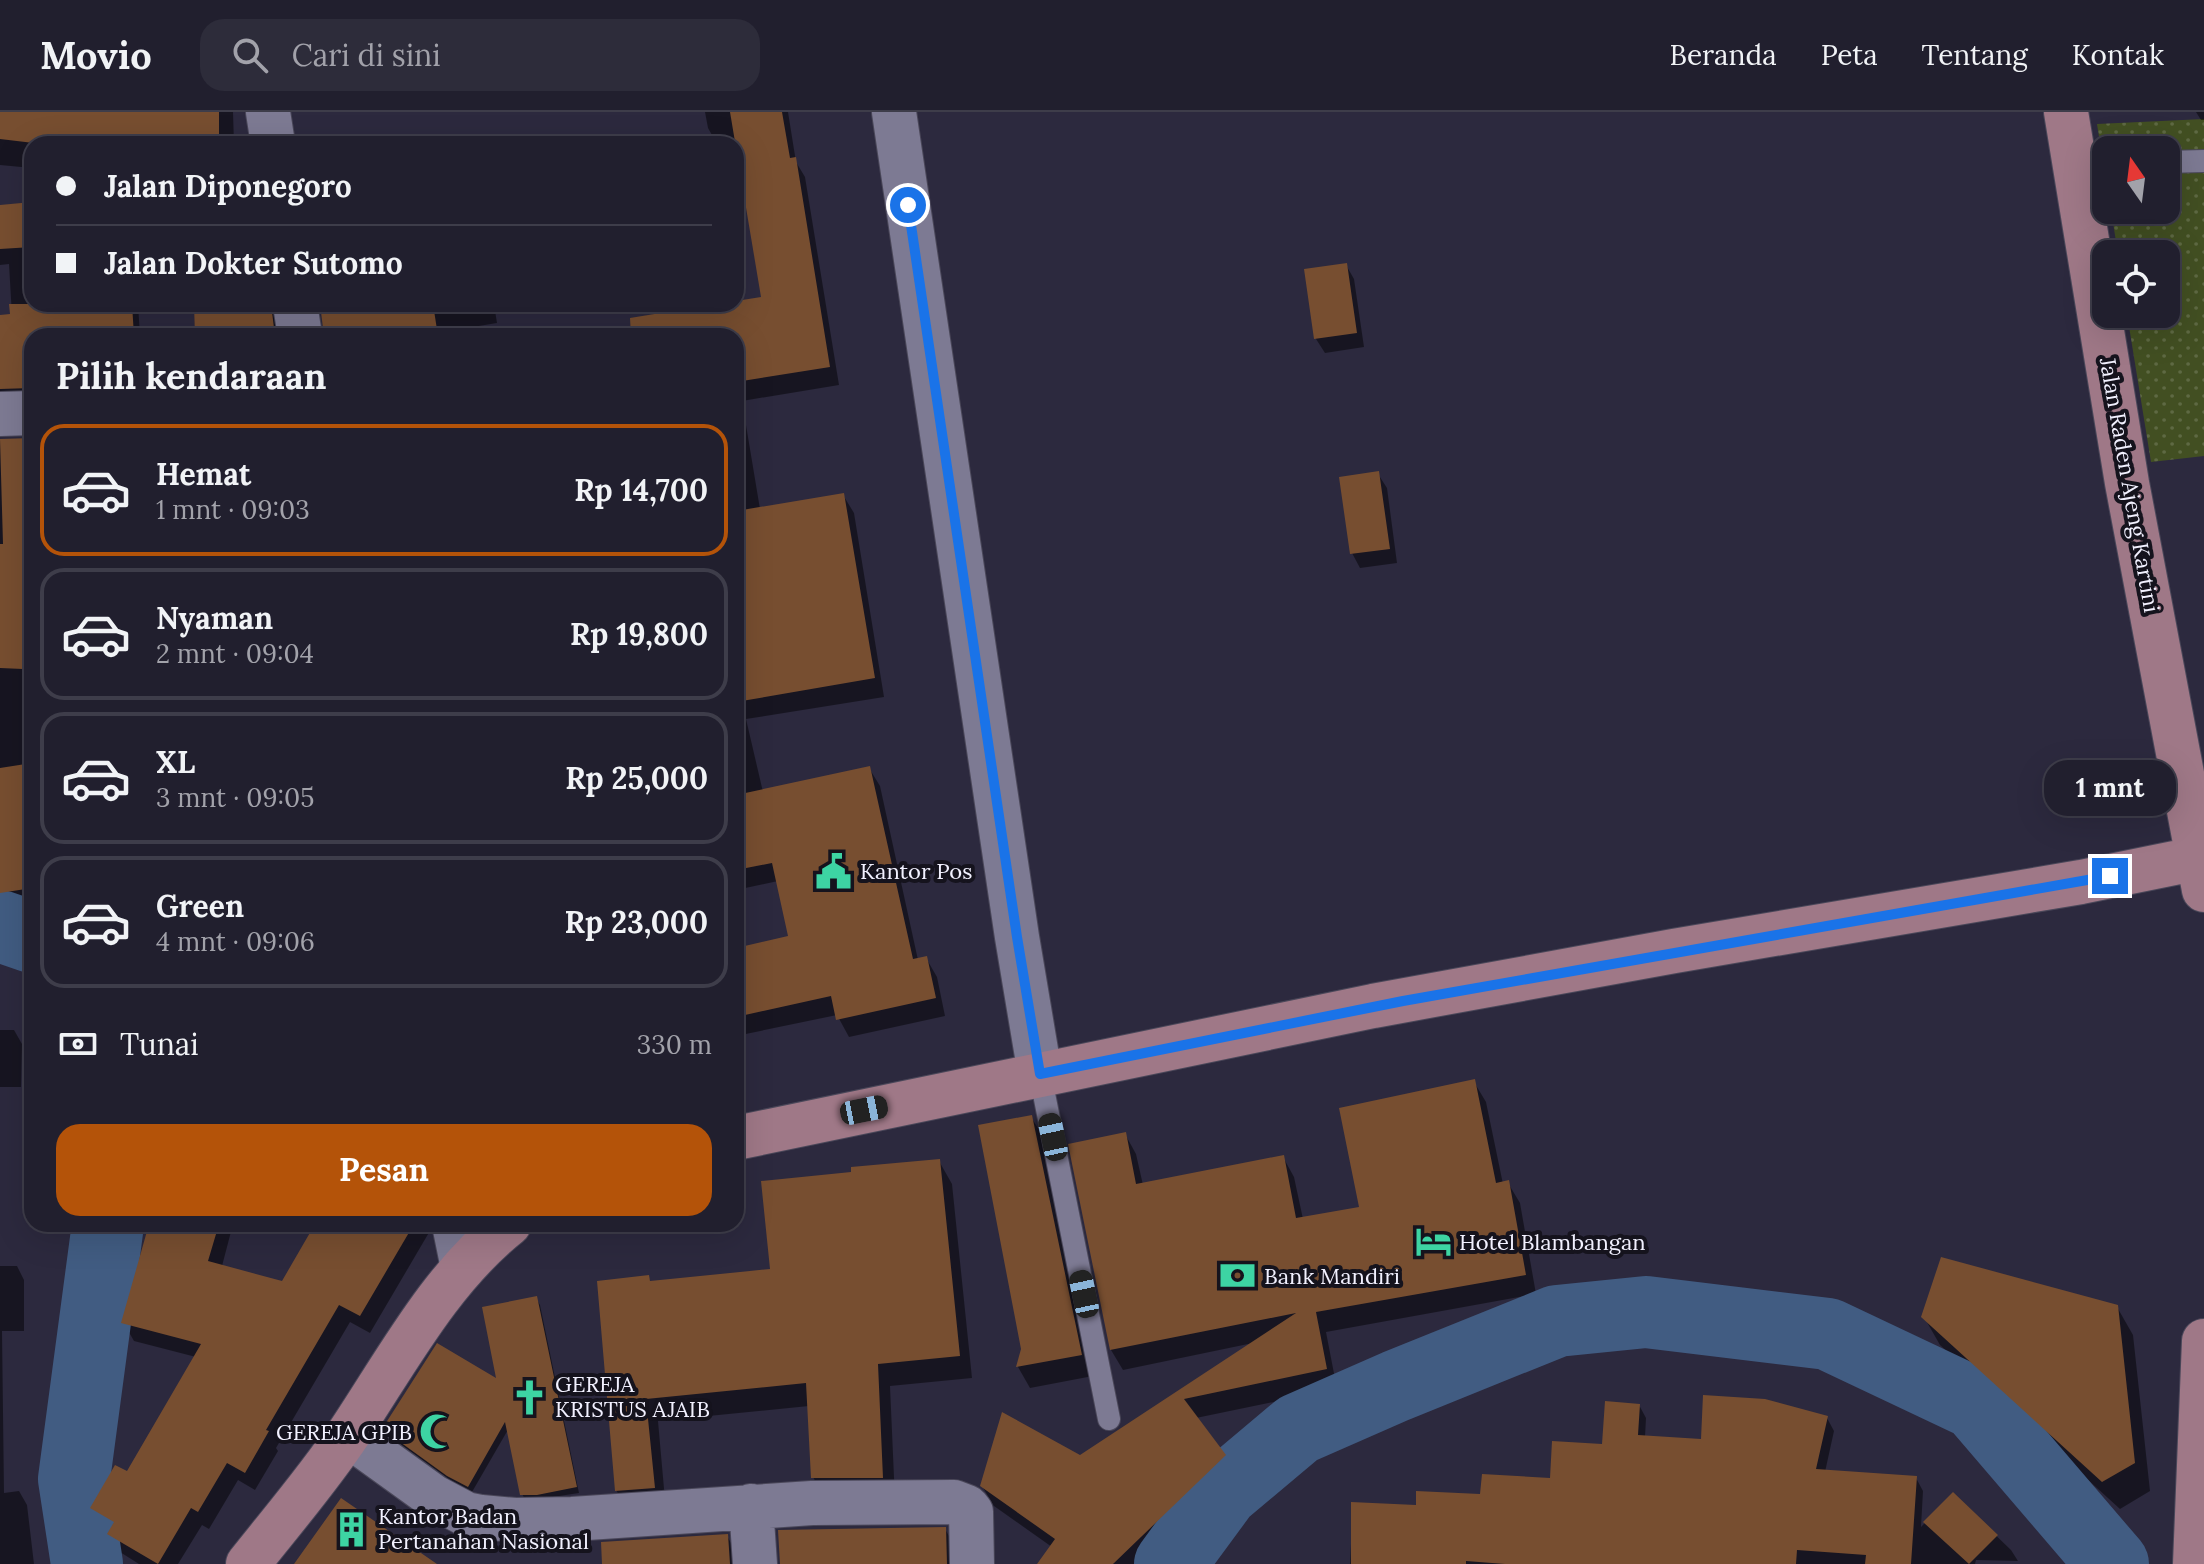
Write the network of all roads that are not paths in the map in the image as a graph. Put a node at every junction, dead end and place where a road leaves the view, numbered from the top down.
1 (268, 112) edge
2 (894, 112) edge
3 (2066, 112) edge
4 (272, 136) edge
5 (2204, 161) edge
6 (2180, 162) edge
7 (2091, 165) edge
8 (24, 413) edge
9 (0, 414) edge
10 (2202, 868) edge
11 (1040, 1074) junction
12 (744, 1136) edge
13 (456, 1232) edge
14 (501, 1232) edge
15 (463, 1268) junction
16 (2204, 1341) edge
17 (1109, 1419) dead end
18 (348, 1435) junction
19 (751, 1506) junction
20 (248, 1564) edge
21 (755, 1564) edge
22 (972, 1564) edge
23 (2195, 1564) edge

1 - 4 street
2 - 11 street
3 - 7 main road, Jalan Raden Ajeng Kartini
5 - 6 lane
7 - 10 main road, Jalan Raden Ajeng Kartini
8 - 9 street
10 - 11 main road
11 - 12 main road
11 - 17 lane
13 - 15 street
14 - 15 main road
15 - 18 main road
16 - 23 main road
18 - 19 street
18 - 20 main road
19 - 21 street
19 - 22 street

